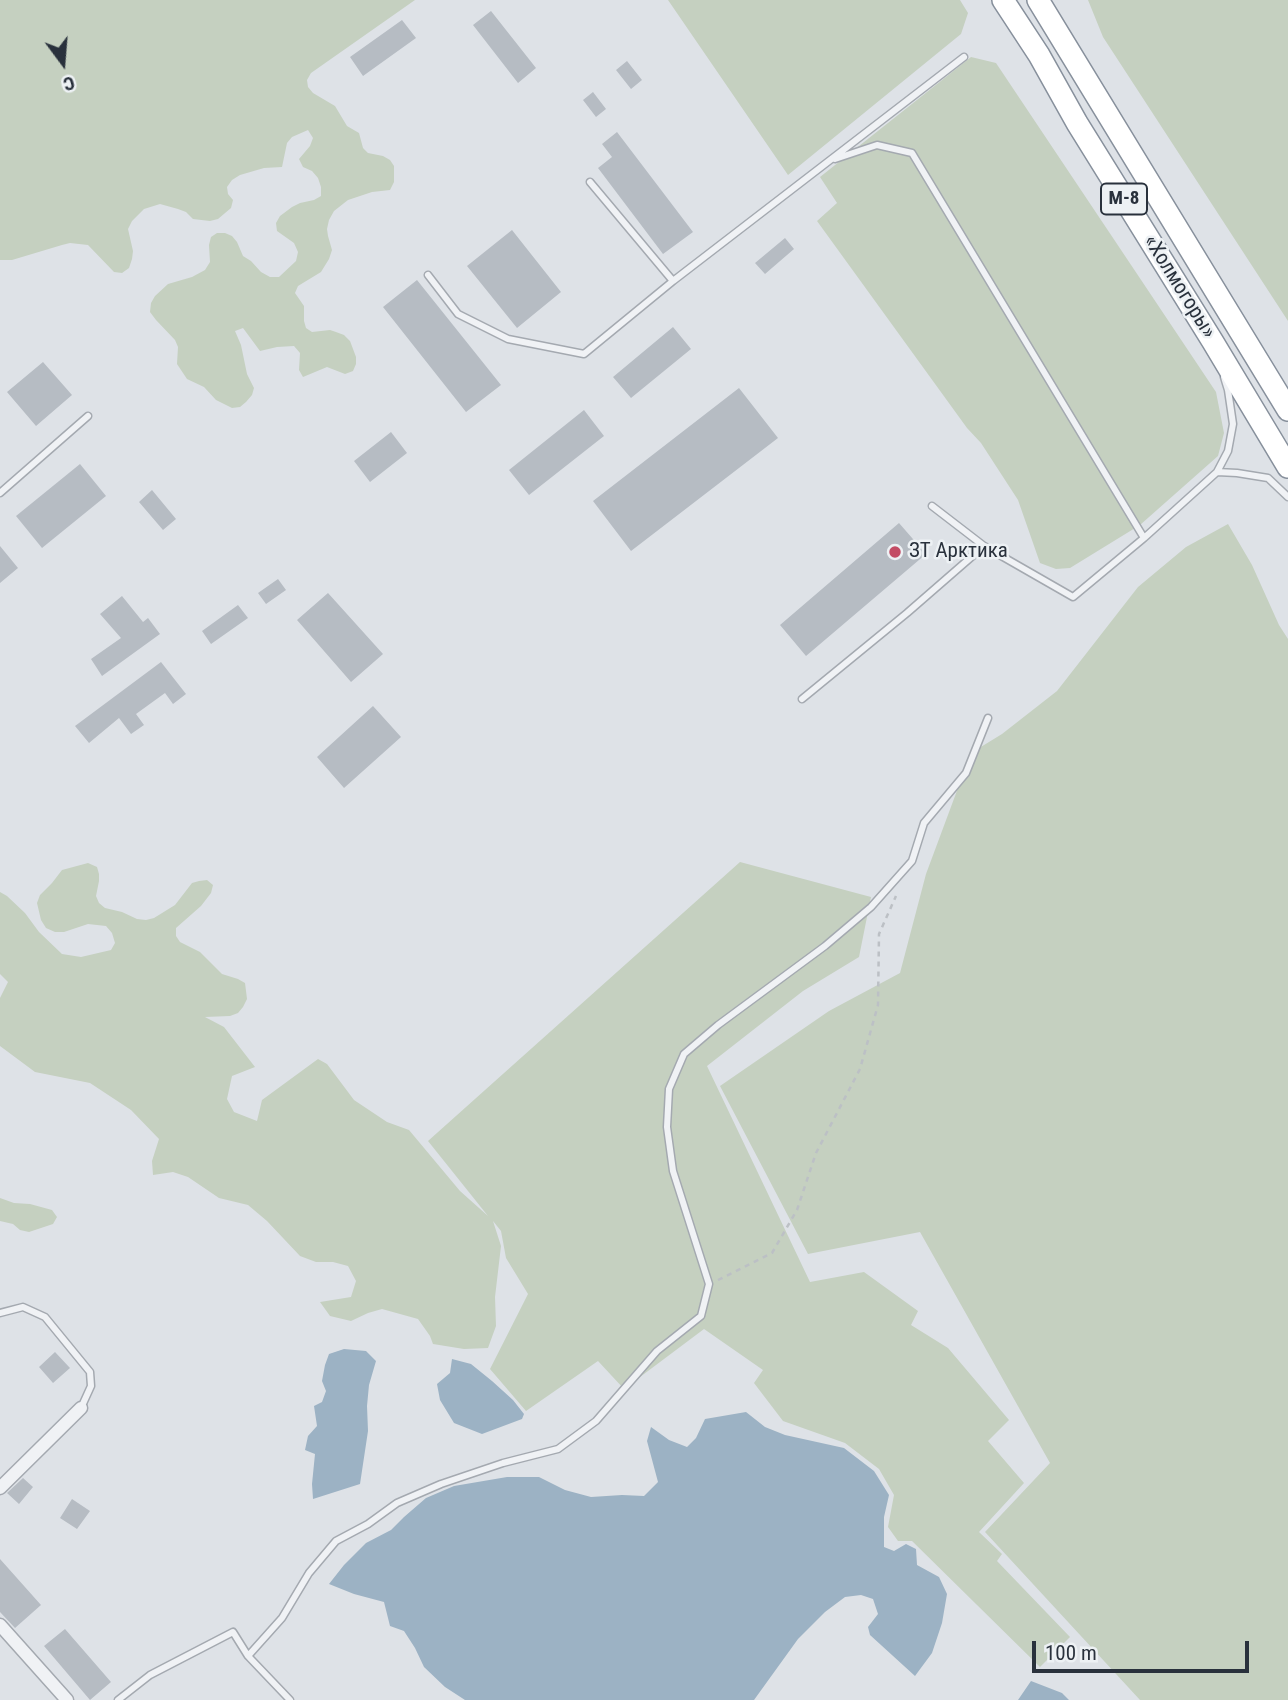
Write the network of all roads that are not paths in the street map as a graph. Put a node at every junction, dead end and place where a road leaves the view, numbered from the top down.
1 (1003, 0) edge
2 (1038, 0) edge
3 (964, 57) dead end
4 (828, 162) junction
5 (590, 182) dead end
6 (428, 275) dead end
7 (673, 281) junction
8 (1213, 342) junction
9 (1288, 410) edge
10 (88, 416) dead end
11 (1288, 467) edge
12 (1217, 472) junction
13 (0, 493) edge
14 (1288, 497) edge
15 (932, 506) dead end
16 (1144, 538) junction
17 (984, 546) junction
18 (802, 699) dead end
19 (988, 718) dead end
20 (0, 1313) edge
21 (80, 1408) joint
22 (0, 1488) edge
23 (0, 1625) edge
24 (248, 1656) junction
25 (67, 1700) edge
26 (118, 1700) edge
27 (289, 1700) edge

1 - 8 highway, «Холмогоры» / М-8
2 - 9 highway, «Холмогоры» / М-8
3 - 4 lane
4 - 7 lane
4 - 16 lane
5 - 7 lane
6 - 7 lane
8 - 11 highway, «Холмогоры» / М-8
8 - 12 lane
10 - 13 lane
12 - 14 lane
12 - 16 lane
15 - 17 lane
16 - 17 lane
17 - 18 lane
19 - 24 lane
20 - 21 lane
21 - 22 street
23 - 25 street
24 - 26 lane
24 - 27 lane

